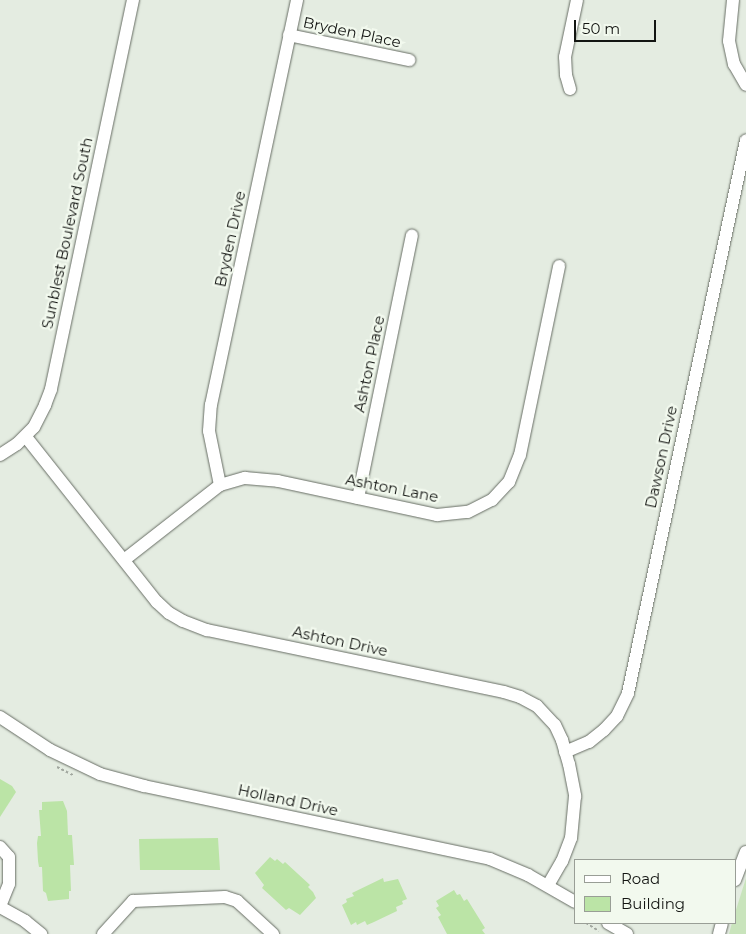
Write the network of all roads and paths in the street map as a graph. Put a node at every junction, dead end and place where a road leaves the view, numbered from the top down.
1 (133, 0) edge
2 (297, 0) edge
3 (577, 0) edge
4 (733, 0) edge
5 (290, 35) junction
6 (409, 60) dead end
7 (746, 85) edge
8 (570, 89) dead end
9 (746, 140) edge
10 (412, 236) dead end
11 (559, 266) dead end
12 (26, 437) junction
13 (0, 455) edge
14 (220, 485) junction
15 (358, 498) junction
16 (124, 560) junction
17 (0, 717) edge
18 (566, 752) junction
19 (0, 847) edge
20 (746, 852) edge
21 (736, 877) edge
22 (548, 885) junction
23 (574, 901) edge
24 (0, 907) edge
25 (588, 924) edge
26 (610, 924) edge
27 (41, 934) edge
28 (103, 934) edge
29 (273, 934) edge
30 (604, 934) edge
31 (627, 934) edge

1 - 12 street, Sunblest Boulevard South
2 - 5 street, Bryden Drive
3 - 8 street
4 - 7 street
5 - 6 street, Bryden Place
5 - 14 street, Bryden Drive
9 - 18 street, Dawson Drive
10 - 15 street, Ashton Place
11 - 15 street, Ashton Lane
12 - 13 street, Sunblest Boulevard South
12 - 16 street, Ashton Drive
14 - 15 street, Ashton Lane
14 - 16 street, Ashton Lane
16 - 18 street, Ashton Drive
17 - 22 street, Holland Drive
18 - 22 street, Ashton Drive
19 - 24 street
20 - 21 street
22 - 23 street, Holland Drive
24 - 27 street
25 - 30 path
26 - 31 street
28 - 29 street

